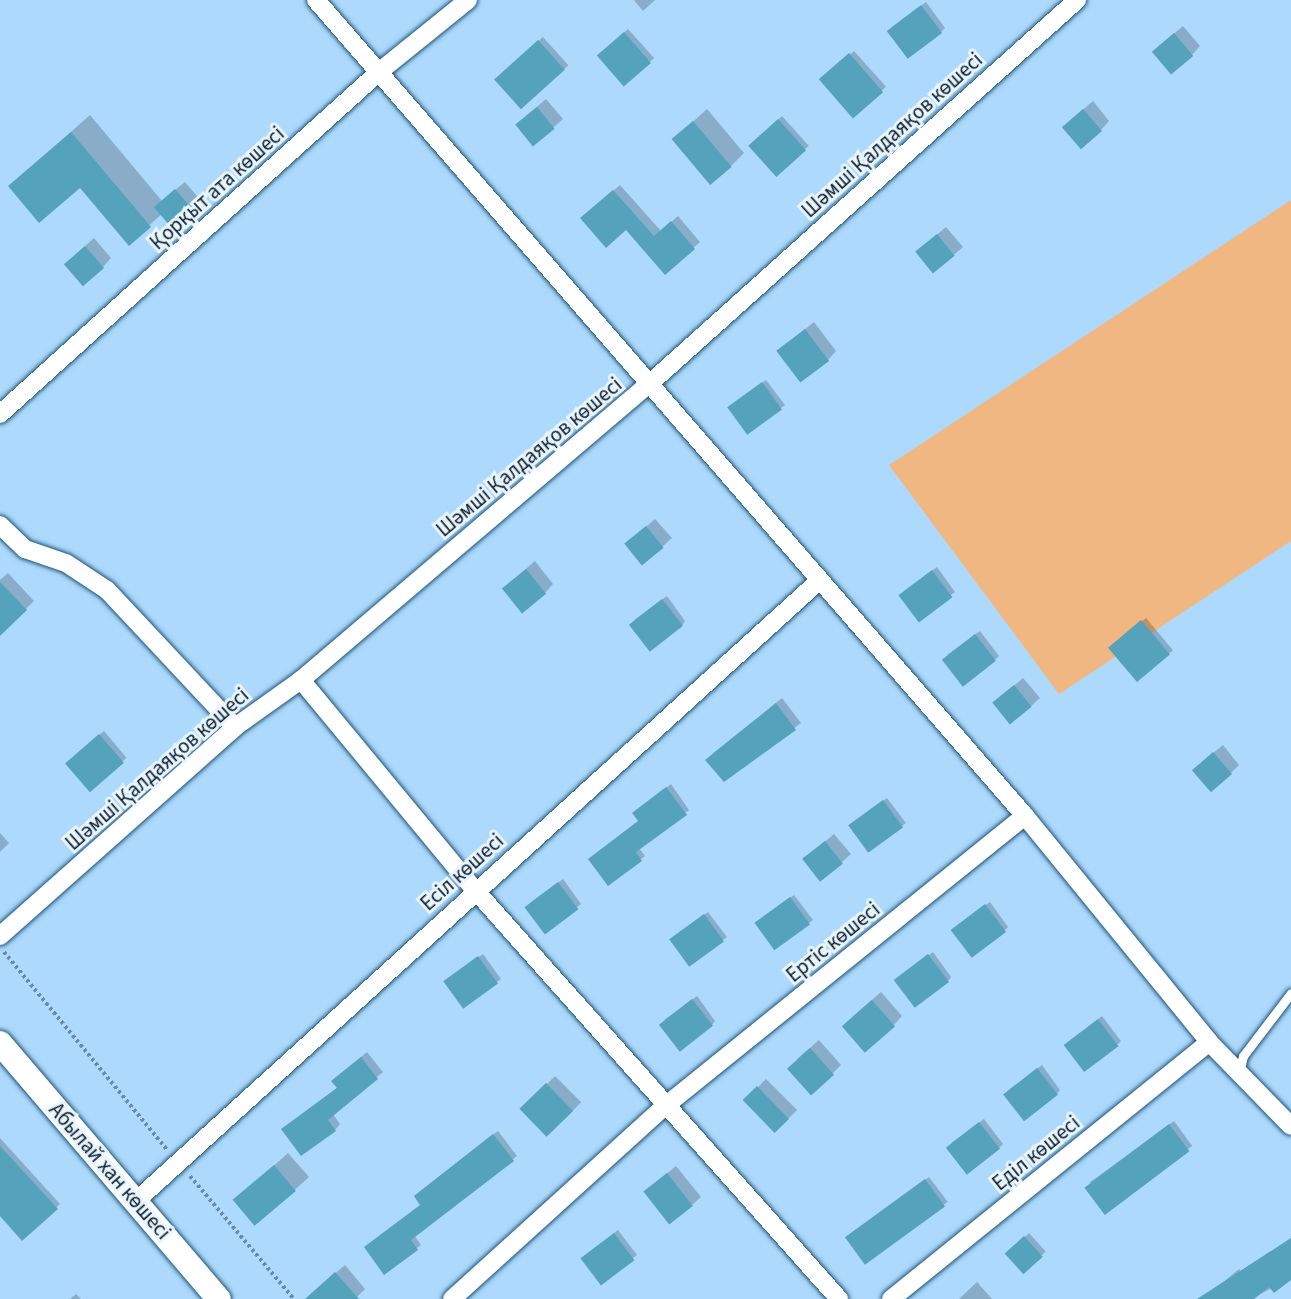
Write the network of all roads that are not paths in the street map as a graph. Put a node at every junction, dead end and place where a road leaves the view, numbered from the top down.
1 (316, 0) edge
2 (468, 0) edge
3 (1074, 1) edge
4 (380, 71) junction
5 (647, 386) junction
6 (0, 414) edge
7 (0, 525) edge
8 (820, 580) junction
9 (301, 680) junction
10 (236, 727) junction
11 (1025, 816) junction
12 (475, 890) junction
13 (0, 936) edge
14 (1291, 993) edge
15 (1209, 1042) junction
16 (0, 1043) edge
17 (1239, 1073) junction
18 (664, 1107) junction
19 (1291, 1126) edge
20 (136, 1201) junction
21 (219, 1299) edge
22 (452, 1299) edge
23 (839, 1299) edge
24 (891, 1299) edge

1 - 4 street
2 - 4 street, Қорқыт ата көшесі
3 - 5 street, Шәмші Қалдаяқов көшесі
4 - 5 street
4 - 6 street, Қорқыт ата көшесі
5 - 8 street
5 - 9 street, Шәмші Қалдаяқов көшесі
7 - 10 street
8 - 11 street
8 - 12 street, Есіл көшесі
9 - 10 street, Шәмші Қалдаяқов көшесі
9 - 12 street
10 - 13 street, Шәмші Қалдаяқов көшесі
11 - 15 street
11 - 18 street, Ертіс көшесі
12 - 18 street
12 - 20 street, Есіл көшесі
14 - 17 lane
15 - 17 street
15 - 24 street, Еділ көшесі
16 - 20 street, Абылай хан көшесі
17 - 19 street
18 - 22 street, Ертіс көшесі
18 - 23 street
20 - 21 street, Абылай хан көшесі

